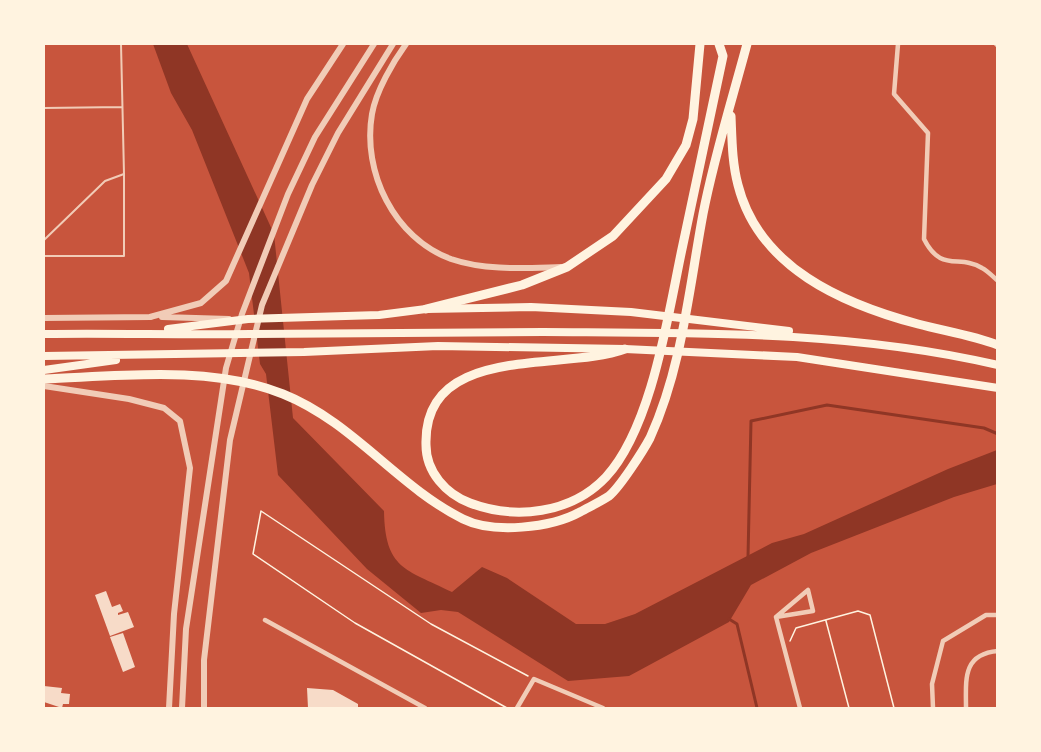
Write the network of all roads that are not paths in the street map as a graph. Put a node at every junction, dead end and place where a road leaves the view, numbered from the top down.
1 (122, 44) edge
2 (343, 44) edge
3 (374, 44) edge
4 (393, 44) edge
5 (406, 44) edge
6 (700, 44) edge
7 (719, 44) edge
8 (747, 44) edge
9 (898, 44) edge
10 (730, 106) junction
11 (123, 107) junction
12 (44, 108) edge
13 (124, 174) junction
14 (44, 240) edge
15 (44, 256) edge
16 (567, 267) junction
17 (998, 281) edge
18 (426, 309) junction
19 (150, 317) junction
20 (44, 318) edge
21 (248, 319) junction
22 (142, 332) junction
23 (44, 334) edge
24 (873, 342) junction
25 (998, 345) edge
26 (626, 349) junction
27 (153, 355) junction
28 (44, 356) edge
29 (998, 365) edge
30 (44, 370) edge
31 (44, 379) edge
32 (44, 386) edge
33 (998, 388) edge
34 (998, 615) edge
35 (776, 617) junction
36 (265, 620) dead end
37 (998, 651) edge
38 (170, 708) edge
39 (182, 708) edge
40 (204, 708) edge
41 (425, 708) edge
42 (517, 708) edge
43 (603, 708) edge
44 (800, 708) edge
45 (933, 708) edge
46 (966, 708) edge

1 - 11 lane
2 - 19 street
3 - 39 street
4 - 40 street
5 - 16 street
6 - 16 highway
7 - 26 highway
8 - 10 highway
9 - 17 street
10 - 25 highway
10 - 31 highway
11 - 12 lane
11 - 13 lane
13 - 14 lane
13 - 15 lane
16 - 18 highway
18 - 21 main road
18 - 24 main road
19 - 20 street
19 - 21 street
21 - 22 main road
22 - 23 main road
22 - 24 main road
24 - 29 main road
26 - 27 main road
26 - 33 main road
27 - 28 main road
27 - 30 main road
32 - 38 street
34 - 45 street
35 - 35 street
35 - 44 street
36 - 41 street
37 - 46 street
42 - 43 street

